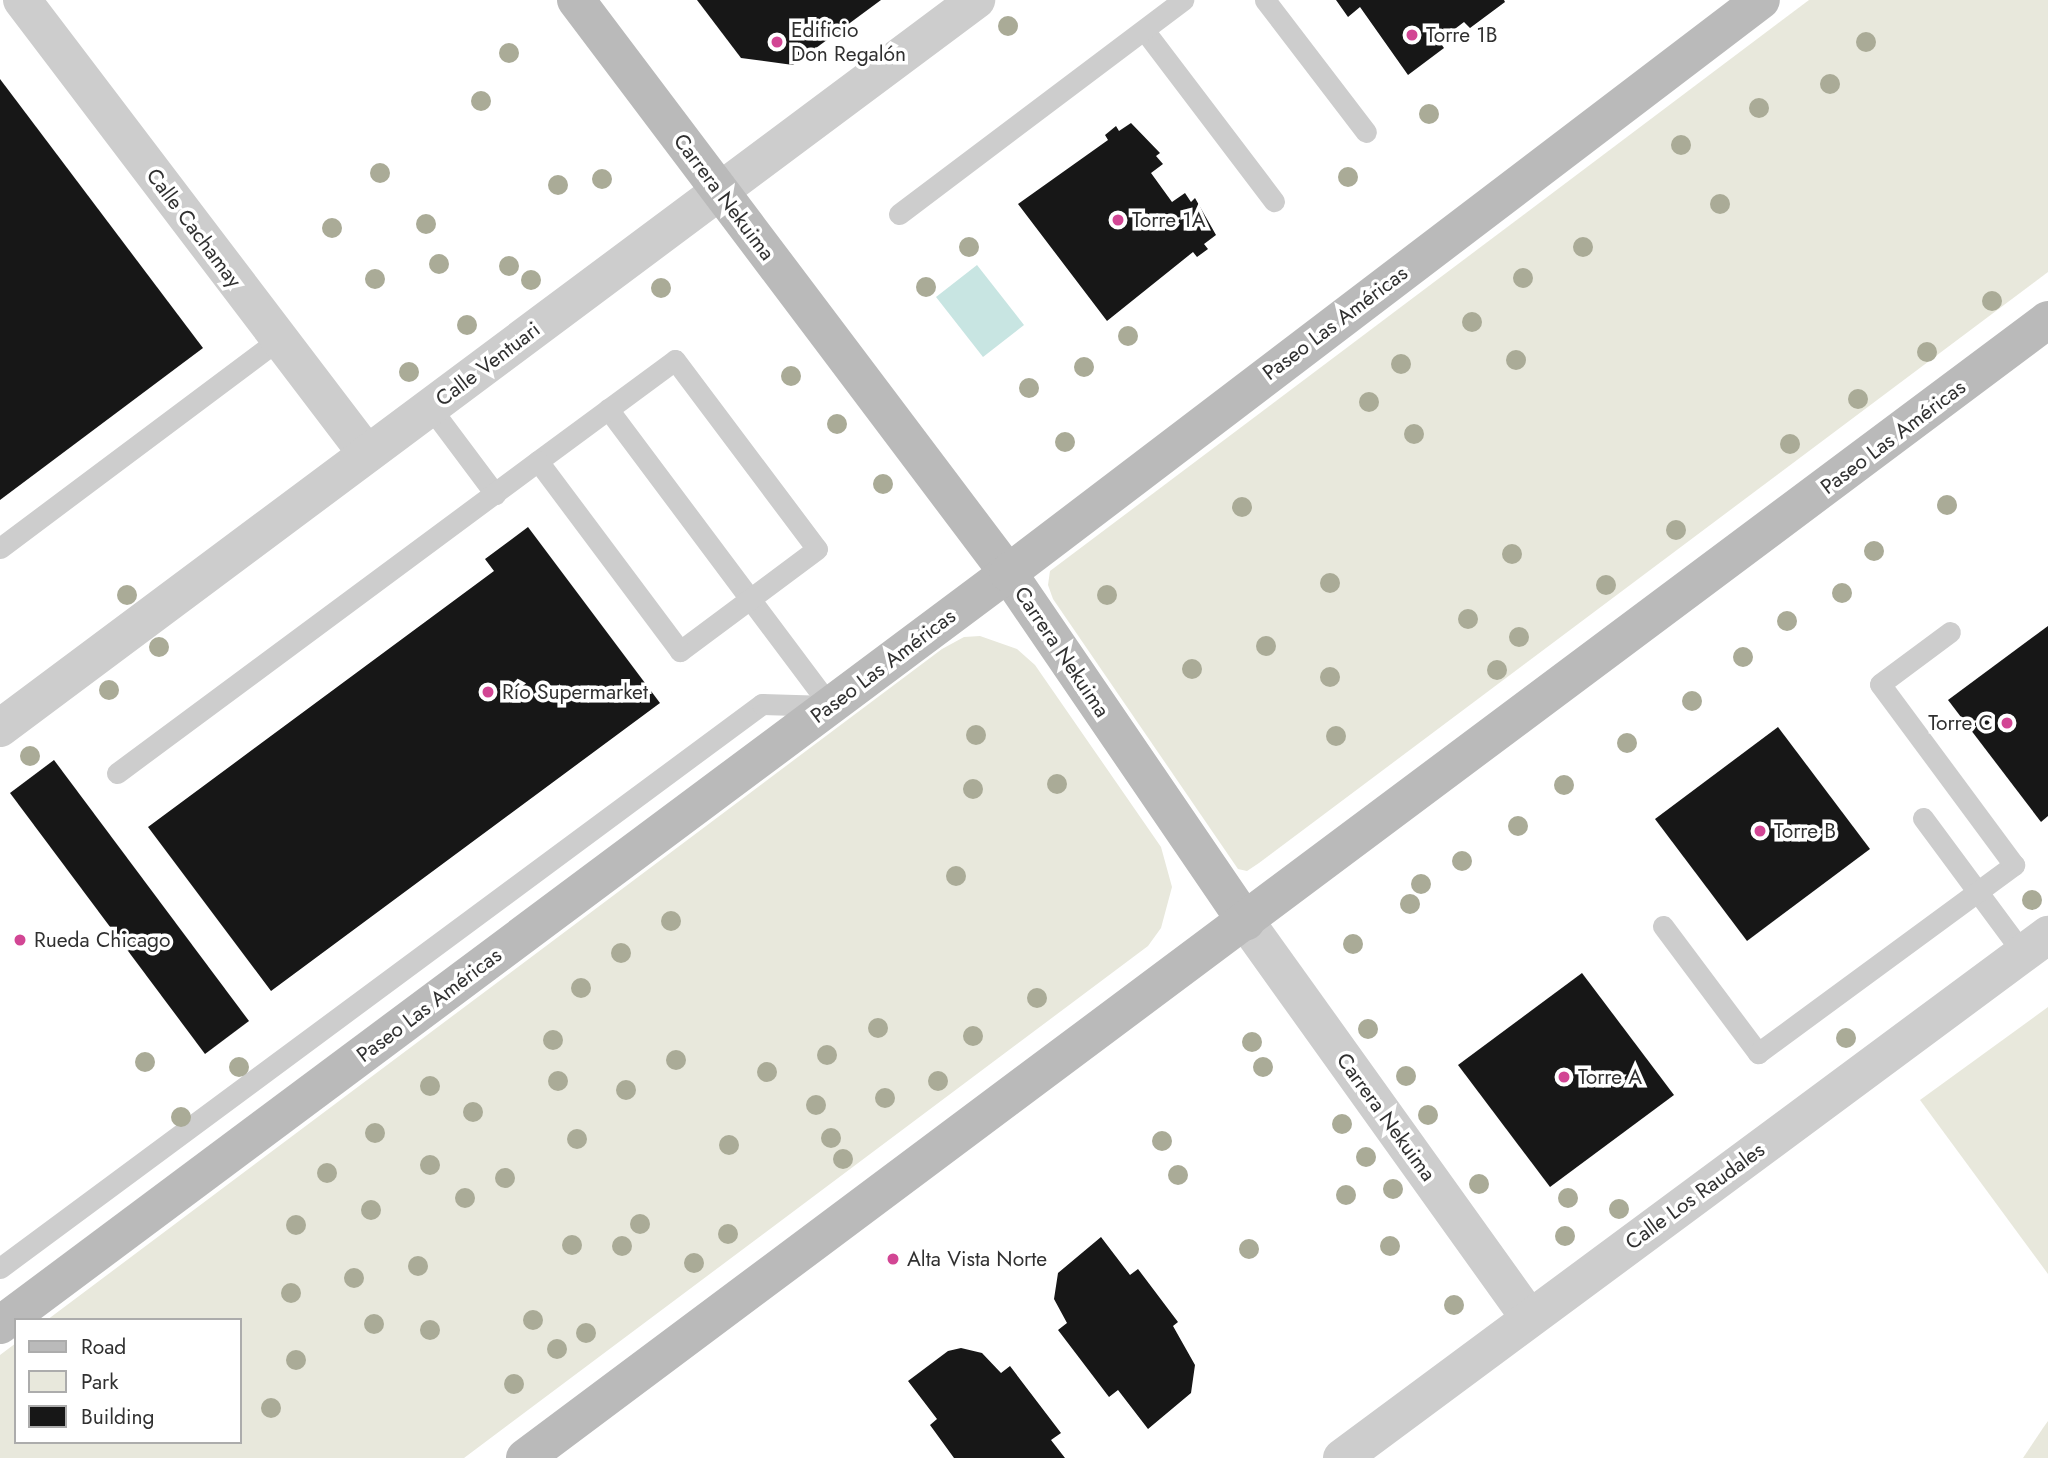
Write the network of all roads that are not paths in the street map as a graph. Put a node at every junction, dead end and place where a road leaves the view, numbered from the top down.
1 (22, 0) edge
2 (576, 0) edge
3 (976, 0) edge
4 (1183, 0) edge
5 (1265, 0) edge
6 (1761, 0) edge
7 (1144, 30) junction
8 (1366, 132) dead end
9 (720, 191) junction
10 (1274, 201) dead end
11 (899, 214) dead end
12 (2048, 320) edge
13 (279, 339) junction
14 (430, 407) junction
15 (608, 409) junction
16 (367, 454) junction
17 (538, 461) junction
18 (495, 494) junction
19 (0, 548) edge
20 (1008, 573) junction
21 (750, 599) junction
22 (1950, 632) dead end
23 (830, 706) junction
24 (0, 728) edge
25 (117, 773) dead end
26 (1923, 818) dead end
27 (1977, 892) junction
28 (1246, 922) junction
29 (1663, 926) dead end
30 (2036, 944) edge
31 (0, 1268) edge
32 (1529, 1318) junction
33 (0, 1325) edge
34 (525, 1458) edge
35 (1342, 1458) edge

1 - 13 street, Calle Cachamay
2 - 9 main road, Carrera Nekuima
3 - 9 street, Calle Ventuari
4 - 7 lane
5 - 8 lane
6 - 20 main road, Paseo Las Américas
7 - 10 lane
7 - 11 lane
9 - 14 street, Calle Ventuari
9 - 20 main road, Carrera Nekuima
12 - 28 main road, Paseo Las Américas
13 - 16 street, Calle Cachamay
13 - 19 lane
14 - 16 street, Calle Ventuari
14 - 18 lane
15 - 17 lane
15 - 21 lane
15 - 21 lane
16 - 24 street, Calle Ventuari
17 - 18 lane
17 - 21 lane
18 - 25 lane
20 - 23 main road, Paseo Las Américas
20 - 28 main road, Carrera Nekuima
21 - 23 lane
22 - 27 lane
23 - 31 lane
23 - 33 main road, Paseo Las Américas
26 - 27 lane
27 - 29 lane
27 - 30 lane
28 - 32 street, Carrera Nekuima
28 - 34 main road, Paseo Las Américas
30 - 32 street, Calle Los Raudales
32 - 35 street, Calle Los Raudales

